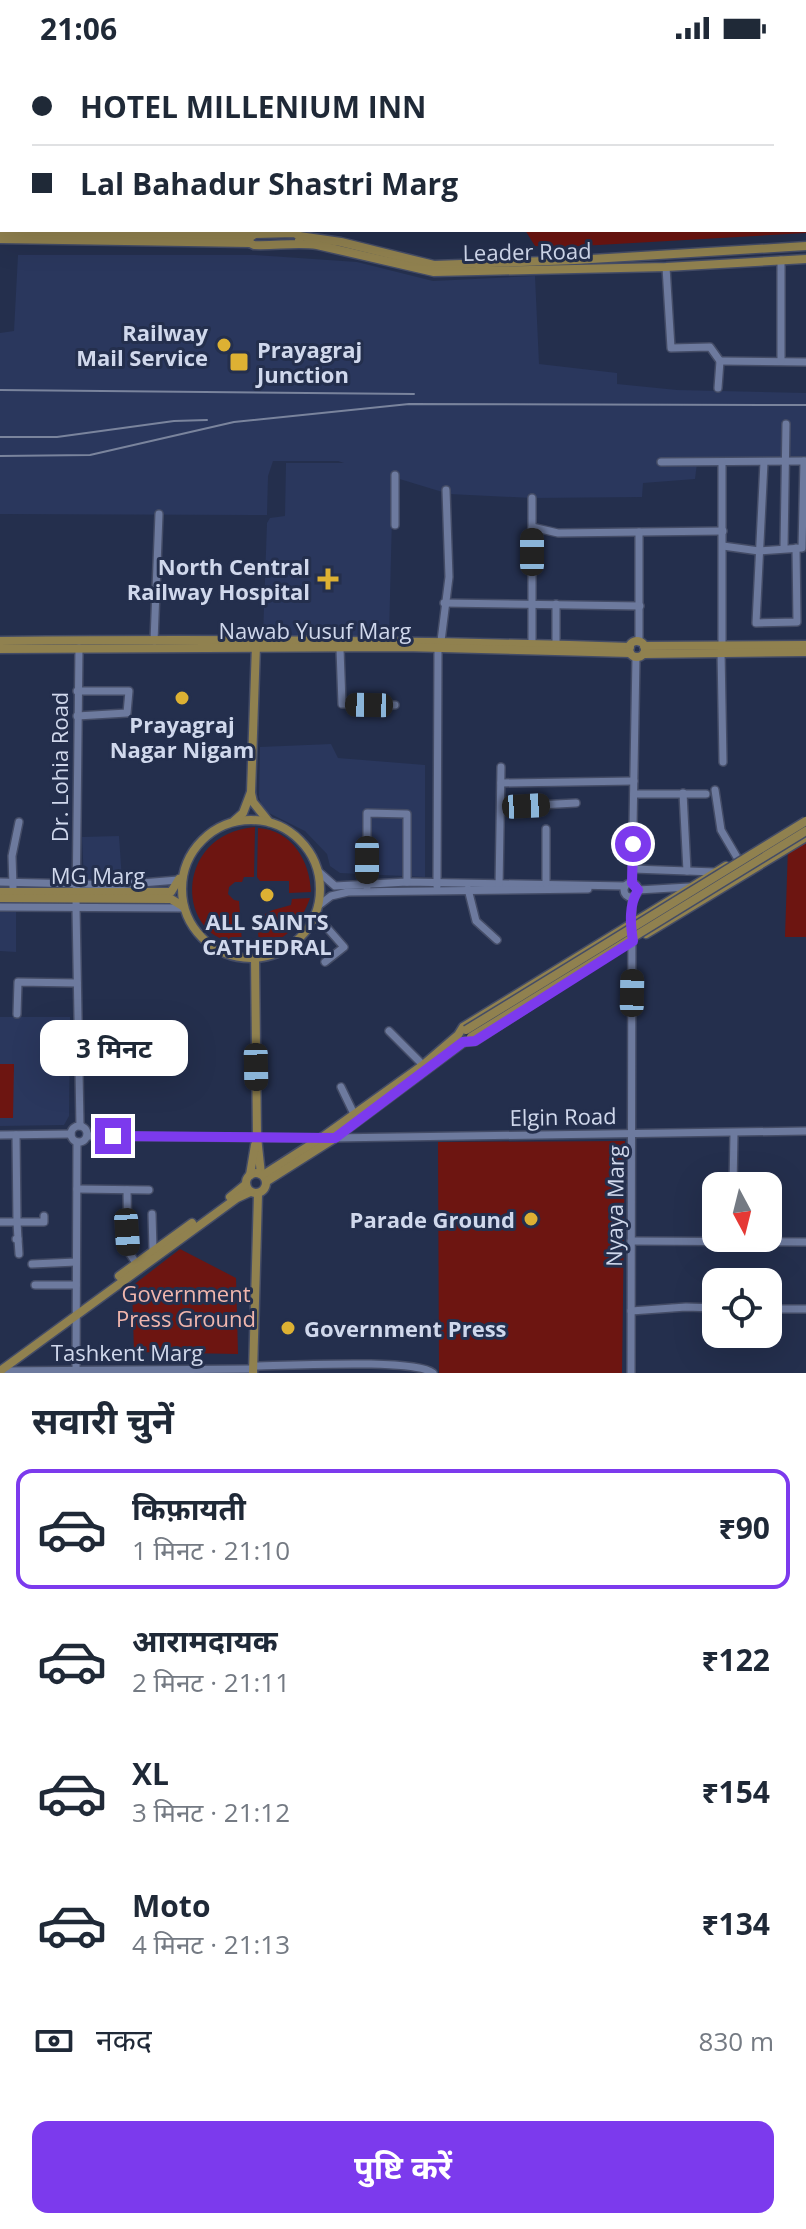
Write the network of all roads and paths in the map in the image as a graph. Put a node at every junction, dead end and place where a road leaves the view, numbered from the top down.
1 (118, 232) edge
2 (276, 232) edge
3 (2, 233) edge
4 (253, 234) edge
5 (296, 236) edge
6 (278, 246) junction
7 (806, 246) edge
8 (806, 259) edge
9 (781, 260) junction
10 (666, 267) junction
11 (443, 268) junction
12 (720, 361) junction
13 (781, 361) junction
14 (806, 362) edge
15 (718, 388) dead end
16 (786, 424) dead end
17 (701, 451) dead end
18 (786, 461) junction
19 (805, 461) edge
20 (661, 462) dead end
21 (703, 462) junction
22 (722, 462) junction
23 (764, 462) junction
24 (395, 475) dead end
25 (446, 490) dead end
26 (532, 498) dead end
27 (159, 514) dead end
28 (395, 525) dead end
29 (532, 527) junction
30 (723, 531) junction
31 (639, 532) junction
32 (723, 546) junction
33 (784, 548) junction
34 (759, 551) junction
35 (796, 551) junction
36 (806, 555) edge
37 (444, 603) junction
38 (531, 603) junction
39 (556, 604) junction
40 (640, 606) junction
41 (0, 641) edge
42 (154, 641) junction
43 (256, 643) junction
44 (532, 643) junction
45 (556, 643) junction
46 (440, 645) junction
47 (806, 645) edge
48 (79, 648) junction
49 (721, 648) junction
50 (0, 649) edge
51 (340, 649) junction
52 (637, 650) junction
53 (806, 652) edge
54 (77, 691) junction
55 (395, 705) dead end
56 (77, 716) junction
57 (723, 762) dead end
58 (501, 767) dead end
59 (634, 781) junction
60 (501, 783) junction
61 (715, 790) dead end
62 (251, 792) junction
63 (683, 793) junction
64 (634, 794) junction
65 (706, 794) dead end
66 (576, 803) dead end
67 (501, 807) junction
68 (806, 819) edge
69 (19, 822) dead end
70 (270, 823) junction
71 (230, 824) junction
72 (546, 829) dead end
73 (806, 834) edge
74 (738, 859) junction
75 (633, 869) junction
76 (183, 871) junction
77 (687, 871) junction
78 (319, 872) junction
79 (715, 872) junction
80 (0, 882) edge
81 (12, 882) junction
82 (407, 882) junction
83 (546, 883) junction
84 (499, 886) junction
85 (367, 887) junction
86 (437, 887) junction
87 (689, 887) junction
88 (468, 889) junction
89 (630, 889) junction
90 (13, 893) junction
91 (0, 895) edge
92 (76, 896) junction
93 (0, 907) edge
94 (184, 908) junction
95 (317, 910) junction
96 (630, 924) junction
97 (497, 940) dead end
98 (633, 941) junction
99 (255, 958) junction
100 (325, 962) dead end
101 (77, 983) junction
102 (17, 1014) dead end
103 (389, 1031) dead end
104 (465, 1036) junction
105 (77, 1050) junction
106 (141, 1053) dead end
107 (423, 1065) junction
108 (341, 1087) dead end
109 (354, 1114) junction
110 (80, 1126) junction
111 (806, 1131) edge
112 (633, 1132) junction
113 (734, 1133) junction
114 (71, 1134) junction
115 (0, 1135) edge
116 (16, 1135) junction
117 (87, 1136) junction
118 (257, 1137) junction
119 (321, 1138) junction
120 (335, 1138) junction
121 (77, 1142) junction
122 (733, 1172) edge
123 (264, 1177) junction
124 (251, 1186) junction
125 (77, 1189) junction
126 (127, 1190) junction
127 (149, 1190) dead end
128 (152, 1214) dead end
129 (44, 1216) dead end
130 (0, 1222) edge
131 (17, 1222) junction
132 (631, 1241) junction
133 (806, 1242) edge
134 (153, 1250) junction
135 (19, 1254) dead end
136 (76, 1262) junction
137 (136, 1263) junction
138 (32, 1264) dead end
139 (35, 1285) dead end
140 (76, 1285) junction
141 (702, 1308) edge
142 (782, 1309) edge
143 (806, 1309) edge
144 (76, 1310) junction
145 (631, 1311) junction
146 (253, 1369) edge
147 (4, 1370) edge
148 (76, 1372) edge
149 (174, 1372) edge
150 (433, 1373) edge
151 (631, 1373) edge

1 - 3 main road
1 - 4 main road
2 - 4 main road
2 - 5 main road
2 - 6 main road
3 - 4 main road
4 - 6 main road
5 - 6 main road
5 - 11 main road, Leader Road
7 - 11 main road, Leader Road
8 - 9 main road, Leader Road
9 - 10 main road, Leader Road
9 - 13 street
10 - 11 main road, Leader Road
10 - 12 street
12 - 13 street
12 - 15 street
13 - 14 street
16 - 18 street
17 - 21 street
18 - 19 street
18 - 23 street
18 - 33 street
19 - 35 street
20 - 21 street
21 - 22 street
22 - 23 street
22 - 30 street
23 - 34 street
24 - 28 street
25 - 37 street
26 - 29 street
27 - 42 street
29 - 31 street
29 - 38 street
30 - 31 street
30 - 32 street
31 - 40 street, Nyaya Marg
32 - 34 street
32 - 49 street
33 - 34 street
33 - 35 street
34 - 35 street
35 - 36 street
37 - 38 street
37 - 46 street
38 - 39 street
38 - 44 street
39 - 40 street
39 - 45 street
40 - 52 street, Nyaya Marg
41 - 42 main road, Nawab Yusuf Marg
42 - 43 main road, Nawab Yusuf Marg
43 - 46 main road, Nawab Yusuf Marg
43 - 48 main road, Nawab Yusuf Marg
43 - 51 main road, Nawab Yusuf Marg
43 - 62 main road
44 - 45 main road, Nawab Yusuf Marg
44 - 46 main road, Nawab Yusuf Marg
45 - 52 main road, Nawab Yusuf Marg
46 - 51 main road, Nawab Yusuf Marg
46 - 52 main road, Nawab Yusuf Marg
46 - 86 street
47 - 49 main road, Nawab Yusuf Marg
48 - 50 main road, Nawab Yusuf Marg
48 - 54 street, Dr. Lohia Road
49 - 52 main road, Nawab Yusuf Marg
49 - 53 main road, Nawab Yusuf Marg
49 - 57 street
51 - 55 street
52 - 59 street, Nyaya Marg
54 - 56 street, Dr. Lohia Road
54 - 56 street
56 - 92 street, Dr. Lohia Road
58 - 60 street
59 - 60 street
59 - 64 street, Nyaya Marg
60 - 67 street
61 - 74 street
62 - 70 main road
62 - 71 main road
63 - 64 street
63 - 65 street
63 - 77 street
64 - 75 street, Nyaya Marg
66 - 67 street
67 - 84 street
68 - 74 main road
68 - 104 main road, bridge
69 - 81 street
70 - 71 main road
70 - 78 main road
71 - 76 main road
72 - 83 street
73 - 98 main road
73 - 104 main road, bridge
74 - 79 main road
75 - 77 street
75 - 89 street, Nyaya Marg
76 - 92 main road, MG Marg
76 - 94 main road
77 - 79 street
78 - 85 street
78 - 95 main road
79 - 87 main road
80 - 81 street
81 - 90 street
81 - 92 street
82 - 85 street
82 - 85 street
82 - 86 street
83 - 84 street
83 - 89 street
84 - 86 street
84 - 88 street
84 - 89 street
85 - 86 street
85 - 95 street
86 - 88 street
87 - 89 street
87 - 96 main road
88 - 97 street
89 - 96 street, Nyaya Marg
90 - 91 main road, MG Marg
90 - 92 main road, MG Marg
91 - 92 main road, MG Marg
92 - 93 street
92 - 94 main road, MG Marg
92 - 101 street, Dr. Lohia Road
94 - 99 main road
95 - 99 main road
95 - 100 street
96 - 98 street, Nyaya Marg
96 - 104 main road
98 - 104 main road
98 - 112 street, Nyaya Marg
99 - 118 main road
101 - 102 street
101 - 105 street, Dr. Lohia Road
103 - 107 street
104 - 107 main road
104 - 120 main road
105 - 106 street
105 - 110 street, Dr. Lohia Road
107 - 109 main road
108 - 109 street
109 - 119 main road
110 - 114 street
110 - 117 street
111 - 113 street, Elgin Road
112 - 113 street, Elgin Road
112 - 120 street, Elgin Road
112 - 132 street, Nyaya Marg
113 - 122 street
114 - 116 street
114 - 121 street
115 - 116 street
116 - 131 street
117 - 118 street, Elgin Road
117 - 121 street
118 - 119 street, Elgin Road
118 - 123 main road
118 - 124 main road
119 - 120 street, Elgin Road
119 - 123 main road
120 - 123 main road
121 - 125 street
123 - 124 main road
123 - 124 main road
124 - 134 main road
124 - 144 main road
124 - 146 main road
125 - 126 street
125 - 136 street
126 - 127 street
126 - 137 street
128 - 134 street
129 - 131 street
130 - 131 street
131 - 135 street
132 - 133 street
132 - 145 street, Nyaya Marg
134 - 137 main road
136 - 138 street
136 - 140 street
137 - 144 main road
139 - 140 street
140 - 144 street
141 - 145 street
142 - 143 street
144 - 147 main road
144 - 148 street
145 - 151 street, Nyaya Marg
146 - 149 street, Tashkent Marg
146 - 150 street, Tashkent Marg
147 - 148 street, Tashkent Marg
148 - 149 street, Tashkent Marg

